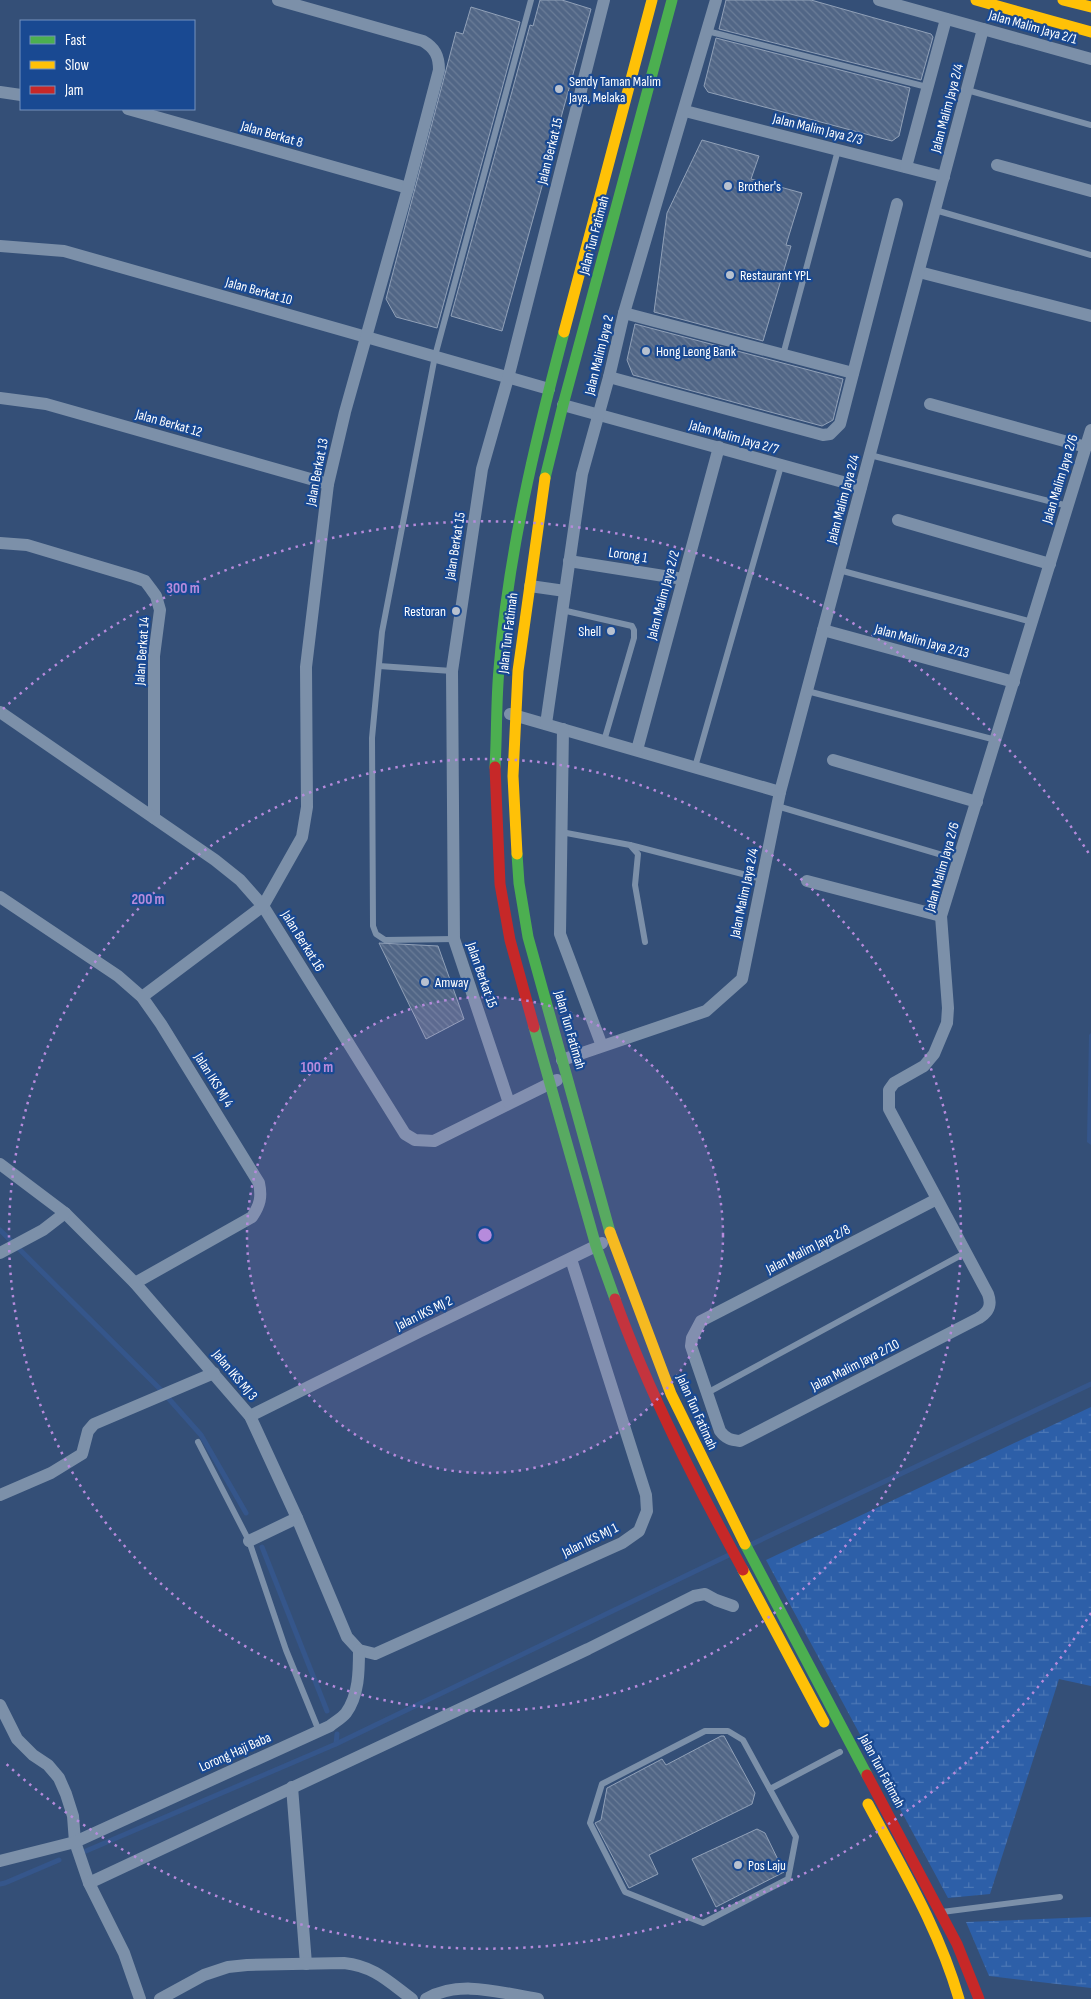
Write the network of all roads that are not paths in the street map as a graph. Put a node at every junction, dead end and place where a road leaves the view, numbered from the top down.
1 (278, 0) edge
2 (531, 0) edge
3 (652, 0) edge
4 (672, 0) edge
5 (716, 0) edge
6 (879, 0) edge
7 (976, 0) edge
8 (1063, 0) edge
9 (602, 1) edge
10 (1091, 8) edge
11 (946, 19) junction
12 (983, 29) junction
13 (708, 32) junction
14 (1091, 32) edge
15 (1091, 59) edge
16 (927, 87) junction
17 (967, 90) junction
18 (0, 92) edge
19 (20, 94) edge
20 (132, 110) edge
21 (685, 111) junction
22 (1091, 125) edge
23 (838, 150) junction
24 (997, 165) dead end
25 (906, 167) junction
26 (944, 177) junction
27 (408, 188) junction
28 (1091, 191) edge
29 (897, 204) dead end
30 (935, 210) junction
31 (0, 246) edge
32 (1091, 255) edge
33 (919, 272) junction
34 (624, 313) junction
35 (1091, 316) edge
36 (367, 337) junction
37 (783, 355) junction
38 (435, 356) junction
39 (853, 373) junction
40 (609, 377) junction
41 (508, 378) junction
42 (549, 388) junction
43 (0, 398) edge
44 (930, 404) dead end
45 (563, 405) junction
46 (599, 414) junction
47 (1091, 430) edge
48 (719, 447) junction
49 (1086, 447) junction
50 (870, 455) junction
51 (781, 466) junction
52 (328, 484) junction
53 (861, 487) junction
54 (1068, 506) junction
55 (898, 520) dead end
56 (0, 543) edge
57 (569, 561) junction
58 (1050, 564) junction
59 (839, 570) junction
60 (683, 580) junction
61 (530, 586) junction
62 (565, 591) junction
63 (562, 610) junction
64 (1032, 622) junction
65 (823, 630) junction
66 (379, 666) junction
67 (452, 671) junction
68 (1014, 682) junction
69 (807, 690) junction
70 (0, 712) edge
71 (498, 712) junction
72 (516, 716) junction
73 (546, 724) junction
74 (563, 729) junction
75 (996, 740) junction
76 (604, 741) junction
77 (637, 750) junction
78 (833, 760) dead end
79 (695, 767) junction
80 (780, 792) junction
81 (977, 802) junction
82 (777, 806) junction
83 (154, 818) junction
84 (562, 832) junction
85 (630, 845) junction
86 (959, 860) junction
87 (762, 879) junction
88 (807, 881) dead end
89 (0, 897) edge
90 (263, 906) junction
91 (942, 916) junction
92 (454, 939) junction
93 (645, 942) dead end
94 (142, 997) junction
95 (602, 1046) junction
96 (562, 1060) junction
97 (567, 1076) junction
98 (551, 1082) junction
99 (509, 1103) junction
100 (0, 1164) edge
101 (937, 1199) junction
102 (65, 1213) junction
103 (612, 1238) junction
104 (596, 1246) junction
105 (0, 1253) edge
106 (966, 1253) junction
107 (571, 1259) junction
108 (135, 1283) junction
109 (989, 1308) joint
110 (214, 1373) junction
111 (707, 1393) junction
112 (250, 1416) junction
113 (198, 1442) dead end
114 (0, 1495) edge
115 (297, 1518) junction
116 (249, 1541) junction
117 (733, 1606) dead end
118 (358, 1650) junction
119 (0, 1705) edge
120 (319, 1731) junction
121 (838, 1748) joint
122 (292, 1787) junction
123 (770, 1789) junction
124 (863, 1795) dead end
125 (75, 1842) junction
126 (0, 1861) edge
127 (89, 1883) junction
128 (1060, 1897) dead end
129 (941, 1912) junction
130 (306, 1964) junction
131 (140, 1999) edge
132 (160, 1999) edge
133 (412, 1999) edge
134 (426, 1999) edge
135 (538, 1999) edge
136 (959, 1999) edge
137 (979, 1999) edge

1 - 27 street, Jalan Berkat 13
2 - 38 lane
3 - 42 main road, Jalan Tun Fatimah
4 - 45 main road, Jalan Tun Fatimah
5 - 13 street, Jalan Malim Jaya 2
6 - 11 street, Jalan Malim Jaya 2/1
7 - 14 main road
8 - 10 main road
9 - 41 street, Jalan Berkat 15
11 - 12 street, Jalan Malim Jaya 2/1
11 - 16 street
12 - 15 street, Jalan Malim Jaya 2/1
12 - 17 street, Jalan Malim Jaya 2/4
13 - 16 lane
13 - 21 street, Jalan Malim Jaya 2
16 - 25 street
17 - 22 lane
17 - 26 street, Jalan Malim Jaya 2/4
18 - 19 street
20 - 27 street, Jalan Berkat 8
21 - 23 street, Jalan Malim Jaya 2/3
21 - 34 street, Jalan Malim Jaya 2
23 - 25 street, Jalan Malim Jaya 2/3
23 - 37 lane
24 - 28 street
25 - 26 street, Jalan Malim Jaya 2/3
26 - 30 street, Jalan Malim Jaya 2/4
27 - 36 street, Jalan Berkat 13
29 - 39 street
30 - 32 lane
30 - 33 street, Jalan Malim Jaya 2/4
31 - 36 street, Jalan Berkat 10
33 - 35 street
33 - 50 street, Jalan Malim Jaya 2/4
34 - 37 street
34 - 40 street, Jalan Malim Jaya 2
36 - 38 street, Jalan Berkat 10
36 - 52 street, Jalan Berkat 13
37 - 39 street
38 - 41 street, Jalan Berkat 10
38 - 66 lane
39 - 40 street
40 - 46 street, Jalan Malim Jaya 2
41 - 42 street, Jalan Berkat 10
41 - 67 street, Jalan Berkat 15
42 - 71 main road, Jalan Tun Fatimah
43 - 52 street, Jalan Berkat 12
44 - 49 street
45 - 46 street, Jalan Malim Jaya 2/7
45 - 61 main road, Jalan Tun Fatimah
46 - 48 street, Jalan Malim Jaya 2/7
46 - 57 street, Jalan Malim Jaya 2
47 - 49 street, Jalan Malim Jaya 2/6
48 - 51 street, Jalan Malim Jaya 2/7
48 - 60 street, Jalan Malim Jaya 2/2
49 - 54 street, Jalan Malim Jaya 2/6
50 - 53 street, Jalan Malim Jaya 2/4
50 - 54 lane
51 - 53 street, Jalan Malim Jaya 2/7
51 - 79 lane
52 - 90 street, Jalan Berkat 13
53 - 59 street, Jalan Malim Jaya 2/4
54 - 58 street, Jalan Malim Jaya 2/6
55 - 58 street
56 - 83 street, Jalan Berkat 14
57 - 60 street, Lorong 1
57 - 62 street, Jalan Malim Jaya 2
58 - 64 street, Jalan Malim Jaya 2/6
59 - 64 lane
59 - 65 street, Jalan Malim Jaya 2/4
60 - 77 street, Jalan Malim Jaya 2/2
61 - 62 street
61 - 72 main road, Jalan Tun Fatimah
62 - 63 street, Jalan Malim Jaya 2
63 - 73 street, Jalan Malim Jaya 2
63 - 76 lane
64 - 68 street, Jalan Malim Jaya 2/6
65 - 68 street, Jalan Malim Jaya 2/13
65 - 69 street, Jalan Malim Jaya 2/4
66 - 67 lane
66 - 92 lane
67 - 92 street, Jalan Berkat 15
68 - 75 street, Jalan Malim Jaya 2/6
69 - 75 lane
69 - 80 street, Jalan Malim Jaya 2/4
70 - 83 street, Jalan Berkat 16
71 - 72 street
71 - 98 main road, Jalan Tun Fatimah
72 - 73 street
72 - 96 main road, Jalan Tun Fatimah
73 - 74 street
74 - 76 street
74 - 84 street
75 - 81 street, Jalan Malim Jaya 2/6
76 - 77 street
77 - 79 street
78 - 81 street
79 - 80 street
80 - 82 street, Jalan Malim Jaya 2/4
81 - 86 street, Jalan Malim Jaya 2/6
82 - 86 lane
82 - 87 street, Jalan Malim Jaya 2/4
83 - 90 street, Jalan Berkat 16
84 - 85 lane
84 - 95 street
85 - 87 lane
85 - 93 lane
86 - 91 street, Jalan Malim Jaya 2/6
87 - 95 street, Jalan Malim Jaya 2/4
88 - 91 street
89 - 94 street, Jalan IKS MJ 4
90 - 94 street
90 - 99 street, Jalan Berkat 16
91 - 101 street, Jalan Malim Jaya 2/6
92 - 99 street, Jalan Berkat 15
94 - 108 street, Jalan IKS MJ 4
95 - 96 street
96 - 97 main road, Jalan Tun Fatimah
97 - 98 street, Jalan Berkat 16
97 - 103 main road, Jalan Tun Fatimah
98 - 99 street, Jalan Berkat 16
98 - 104 main road, Jalan Tun Fatimah
100 - 102 street, Jalan IKS MJ 3
101 - 106 street, Jalan Malim Jaya 2/6
101 - 111 street, Jalan Malim Jaya 2/8
102 - 105 street
102 - 108 street, Jalan IKS MJ 3
103 - 104 street, Jalan IKS MJ 2
103 - 129 main road, Jalan Tun Fatimah
104 - 107 street, Jalan IKS MJ 2
104 - 121 main road, Jalan Tun Fatimah
106 - 109 street, Jalan Malim Jaya 2/6
106 - 111 lane
107 - 112 street, Jalan IKS MJ 2
107 - 118 street, Jalan IKS MJ 1
108 - 110 street, Jalan IKS MJ 3
109 - 111 street, Jalan Malim Jaya 2/10
110 - 112 street, Jalan IKS MJ 3
110 - 114 street
112 - 115 street, Jalan IKS MJ 3
113 - 116 lane
115 - 116 street
115 - 118 street, Jalan IKS MJ 3
116 - 120 lane
117 - 122 street
118 - 120 street, Lorong Haji Baba
119 - 125 street
120 - 125 street, Lorong Haji Baba
121 - 123 lane
122 - 127 street
122 - 130 street
123 - 123 lane
124 - 136 main road, Jalan Tun Fatimah
125 - 126 street, Lorong Haji Baba
125 - 127 street
127 - 131 street
128 - 129 lane
129 - 137 main road, Jalan Tun Fatimah
130 - 132 street
130 - 133 street
134 - 135 street

